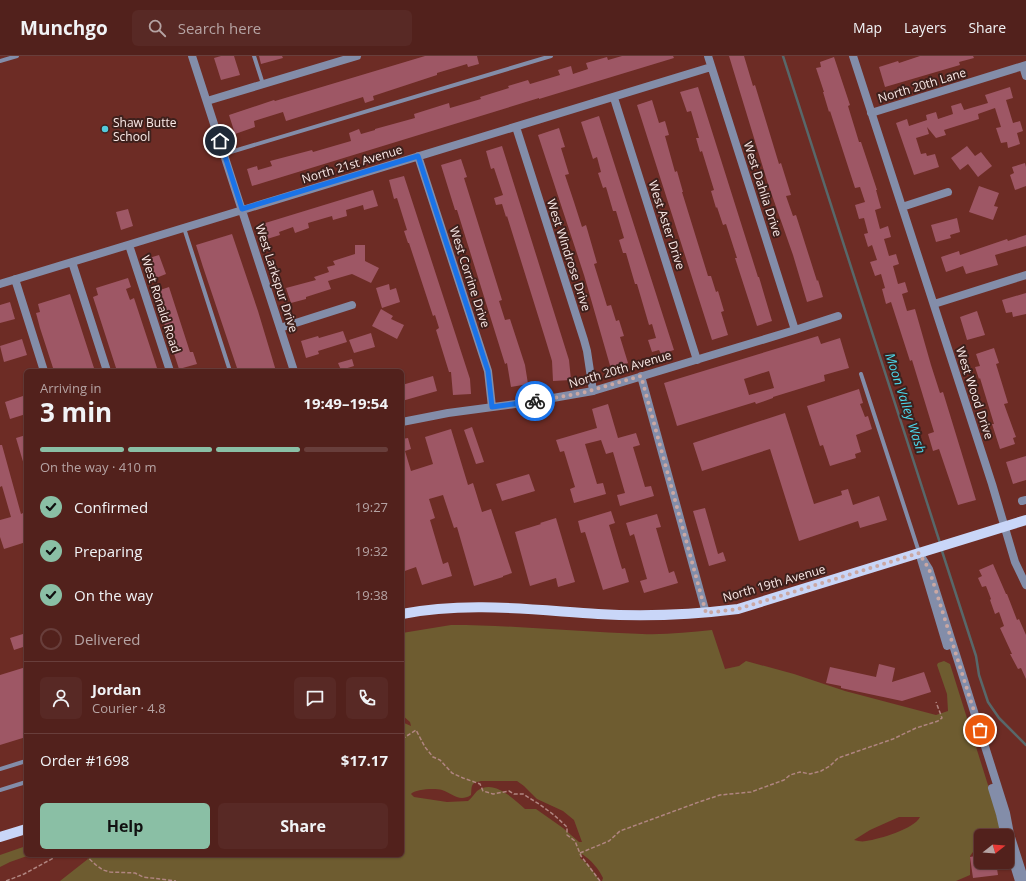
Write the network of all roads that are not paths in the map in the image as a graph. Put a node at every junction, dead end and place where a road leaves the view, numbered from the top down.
1 (17, 56) edge
2 (192, 56) edge
3 (254, 56) edge
4 (357, 56) edge
5 (551, 56) edge
6 (708, 56) edge
7 (853, 56) edge
8 (0, 61) edge
9 (1024, 65) edge
10 (711, 67) junction
11 (1026, 76) edge
12 (263, 84) junction
13 (614, 98) junction
14 (207, 101) junction
15 (872, 113) junction
16 (516, 127) junction
17 (224, 154) junction
18 (418, 156) junction
19 (948, 192) dead end
20 (902, 207) junction
21 (242, 209) junction
22 (184, 228) junction
23 (129, 245) junction
24 (72, 262) junction
25 (1026, 275) edge
26 (15, 279) junction
27 (0, 284) edge
28 (934, 304) junction
29 (352, 305) dead end
30 (838, 316) dead end
31 (280, 328) junction
32 (795, 330) junction
33 (697, 360) junction
34 (43, 369) edge
35 (106, 369) edge
36 (169, 369) edge
37 (229, 369) edge
38 (293, 369) edge
39 (861, 374) dead end
40 (641, 376) junction
41 (593, 391) junction
42 (492, 407) junction
43 (404, 422) edge
44 (1026, 520) edge
45 (1005, 526) junction
46 (919, 553) junction
47 (1026, 585) edge
48 (706, 613) junction
49 (404, 614) edge
50 (24, 762) edge
51 (0, 769) edge
52 (24, 783) edge
53 (0, 790) edge
54 (1003, 829) edge
55 (24, 830) edge
56 (0, 836) edge
57 (1014, 867) edge
58 (1018, 881) edge
59 (1025, 881) edge

1 - 8 lane
2 - 14 street, West Larkspur Drive
3 - 12 lane
4 - 12 street
5 - 17 lane
6 - 10 street, West Dahlia Drive
7 - 15 street, West Wood Drive
9 - 11 street
9 - 15 street, North 20th Lane
10 - 13 street, North 21st Avenue
10 - 32 street, West Dahlia Drive
12 - 14 street
13 - 16 street, North 21st Avenue
13 - 33 street, West Aster Drive
14 - 17 street, West Larkspur Drive
15 - 20 street, West Wood Drive
16 - 18 street, North 21st Avenue
16 - 41 street, West Windrose Drive
17 - 21 street, West Larkspur Drive
18 - 21 street, North 21st Avenue
18 - 42 street, West Corrine Drive
19 - 20 street
20 - 28 street, West Wood Drive
21 - 22 street, North 21st Avenue
21 - 31 street, West Larkspur Drive
22 - 23 street, North 21st Avenue
22 - 37 lane
23 - 24 street, North 21st Avenue
23 - 36 street, West Ronald Road
24 - 26 street, North 21st Avenue
24 - 35 street
25 - 28 street
26 - 27 street, North 21st Avenue
26 - 34 street
28 - 45 street, West Wood Drive
29 - 31 street
30 - 32 street, North 20th Avenue
31 - 38 street, West Larkspur Drive
32 - 33 street, North 20th Avenue
33 - 40 street, North 20th Avenue
39 - 46 lane
40 - 41 street, North 20th Avenue
40 - 48 street
41 - 42 street, North 20th Avenue
42 - 43 street, North 20th Avenue
44 - 45 main road, North 19th Avenue
45 - 46 main road, North 19th Avenue
45 - 47 street, West Wood Drive
46 - 48 main road, North 19th Avenue
46 - 54 street
46 - 59 street
48 - 49 main road, North 19th Avenue
50 - 51 lane
52 - 53 lane
55 - 56 main road
57 - 58 street

